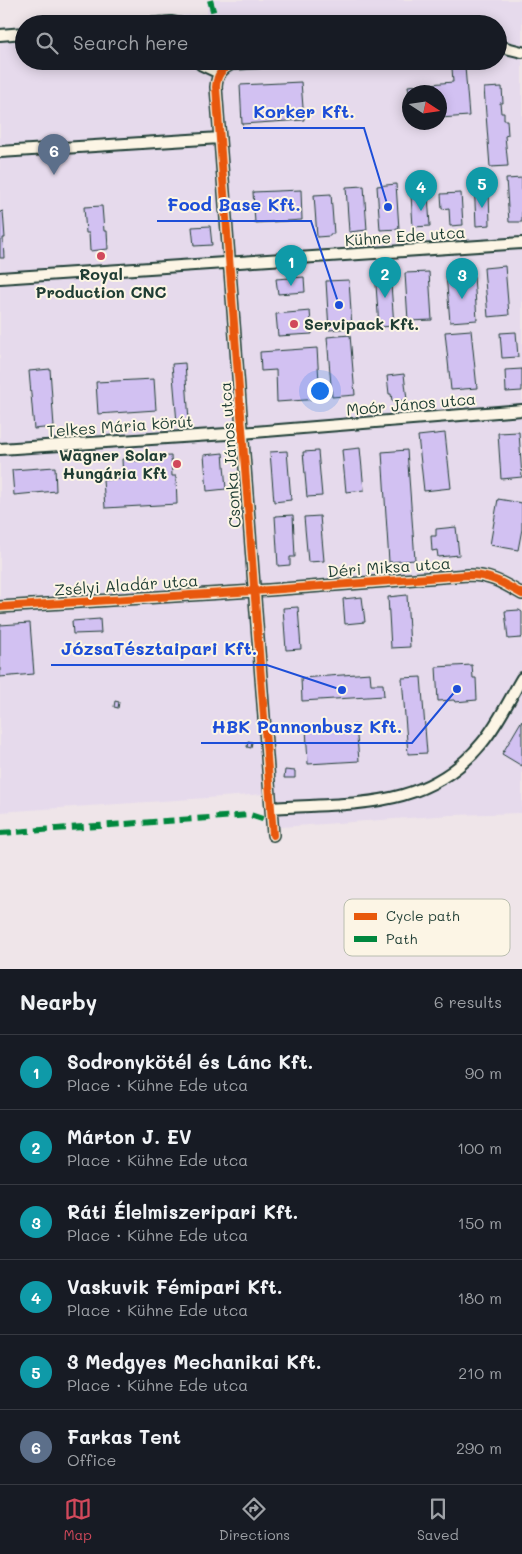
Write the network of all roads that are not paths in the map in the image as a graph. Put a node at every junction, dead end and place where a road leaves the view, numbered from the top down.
1 (15, 34) edge
2 (0, 35) edge
3 (507, 48) edge
4 (522, 52) edge
5 (213, 70) edge
6 (221, 70) edge
7 (219, 73) junction
8 (220, 138) junction
9 (0, 152) edge
10 (522, 243) edge
11 (229, 262) junction
12 (0, 278) edge
13 (522, 410) edge
14 (242, 433) junction
15 (0, 449) edge
16 (254, 591) junction
17 (522, 594) edge
18 (0, 607) edge
19 (522, 678) edge
20 (271, 808) junction
21 (273, 835) dead end

1 - 2 street
3 - 4 street
5 - 7 street
6 - 7 street
7 - 8 street, Csonka János utca
8 - 9 street
8 - 11 street, Csonka János utca
10 - 11 street, Kühne Ede utca
11 - 12 street
11 - 14 street, Csonka János utca
13 - 14 street, Moór János utca
14 - 15 street, Telkes Mária körút
14 - 16 street, Csonka János utca
16 - 17 street, Déri Miksa utca
16 - 18 street, Zsélyi Aladár utca
16 - 20 street, Csonka János utca
19 - 20 street
20 - 21 street, Csonka János utca

